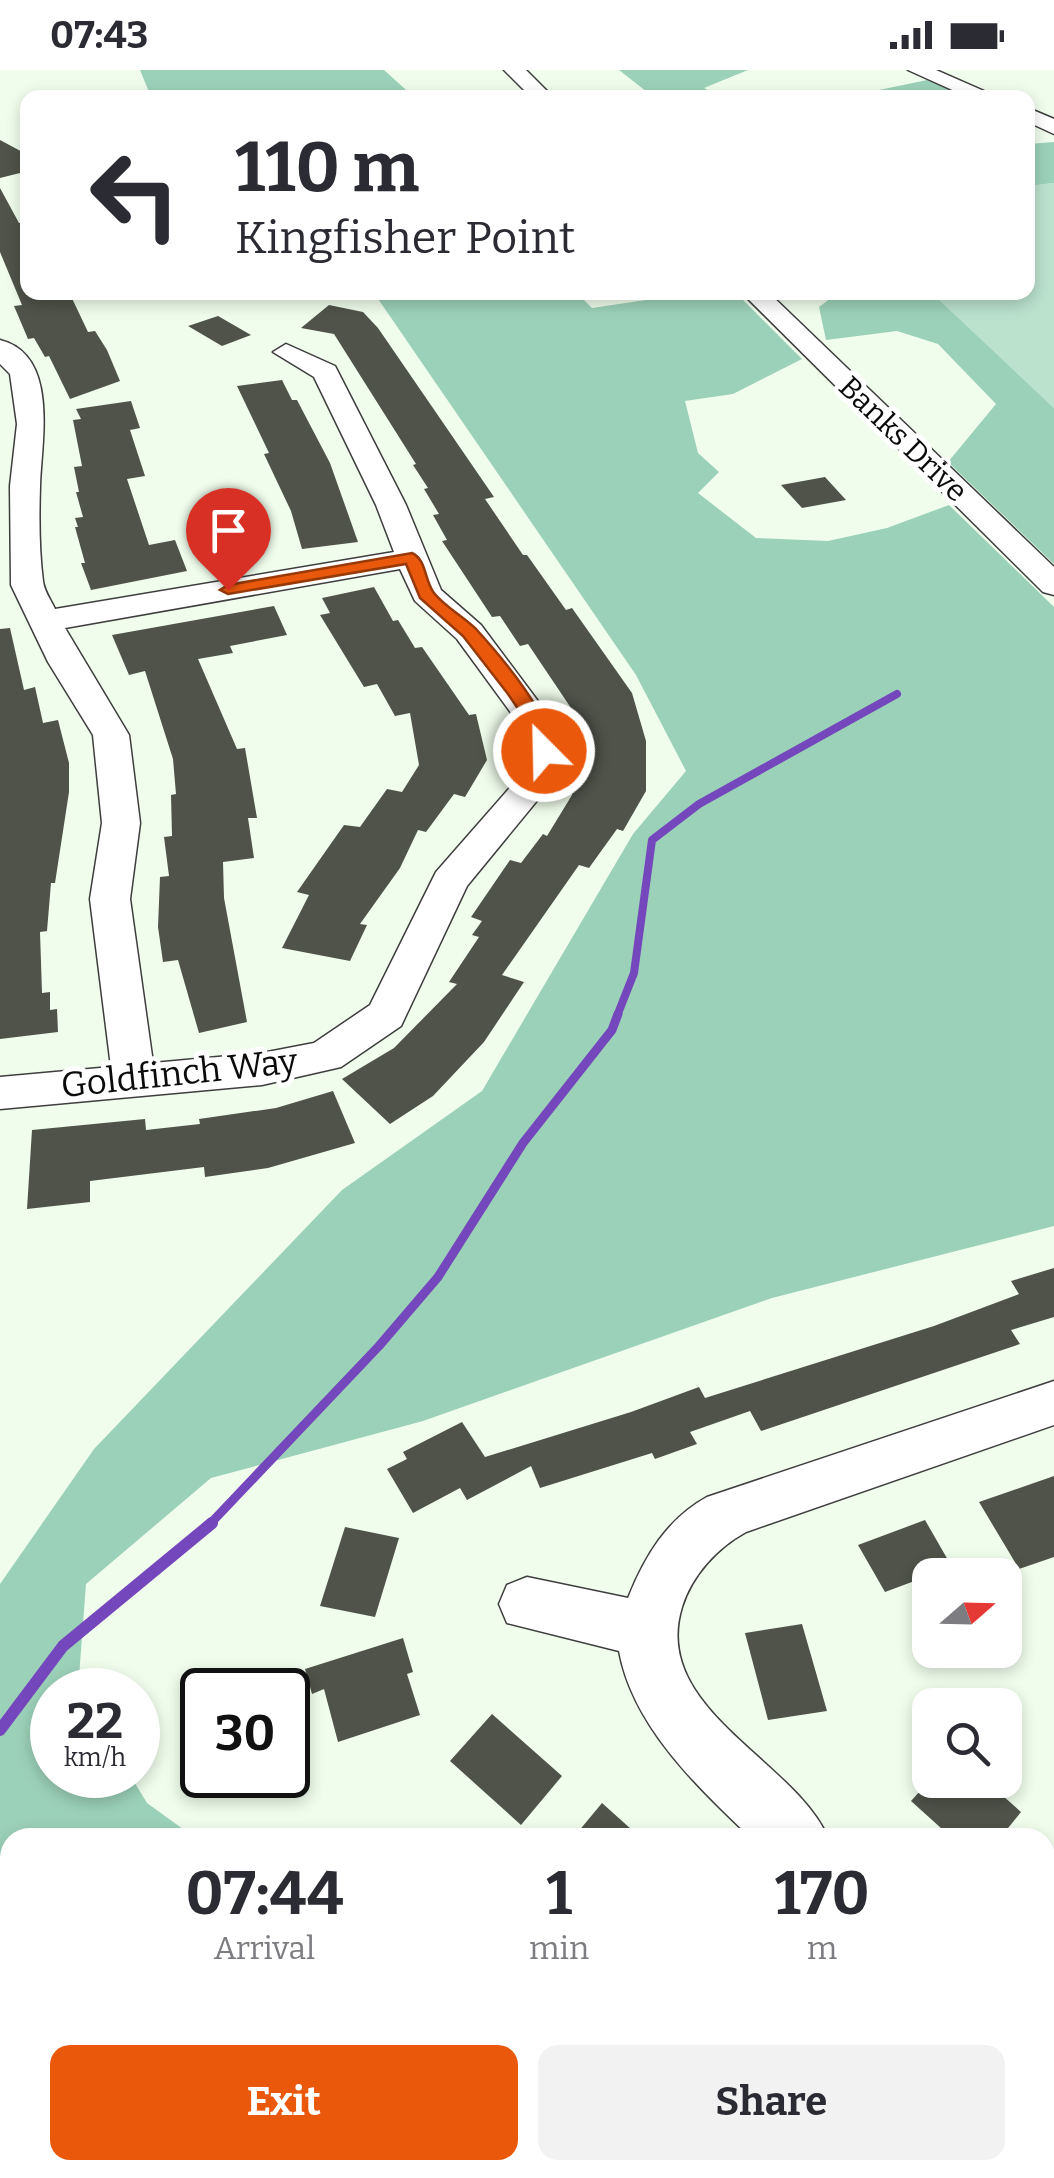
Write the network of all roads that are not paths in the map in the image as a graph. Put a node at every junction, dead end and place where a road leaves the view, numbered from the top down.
1 (514, 70) edge
2 (918, 70) edge
3 (535, 90) edge
4 (969, 90) edge
5 (761, 300) edge
6 (0, 348) edge
7 (286, 352) dead end
8 (412, 558) junction
9 (1054, 584) edge
10 (45, 621) junction
11 (135, 1078) junction
12 (0, 1093) edge
13 (1054, 1403) edge
14 (527, 1604) dead end
15 (650, 1630) junction
16 (786, 1828) edge

1 - 3 street
2 - 4 street
5 - 9 street, Banks Drive
6 - 10 street
7 - 8 street, Goldfinch Way
8 - 10 street
8 - 11 street, Goldfinch Way
10 - 11 street
11 - 12 street, Goldfinch Way
13 - 15 street
14 - 15 street
15 - 16 street

